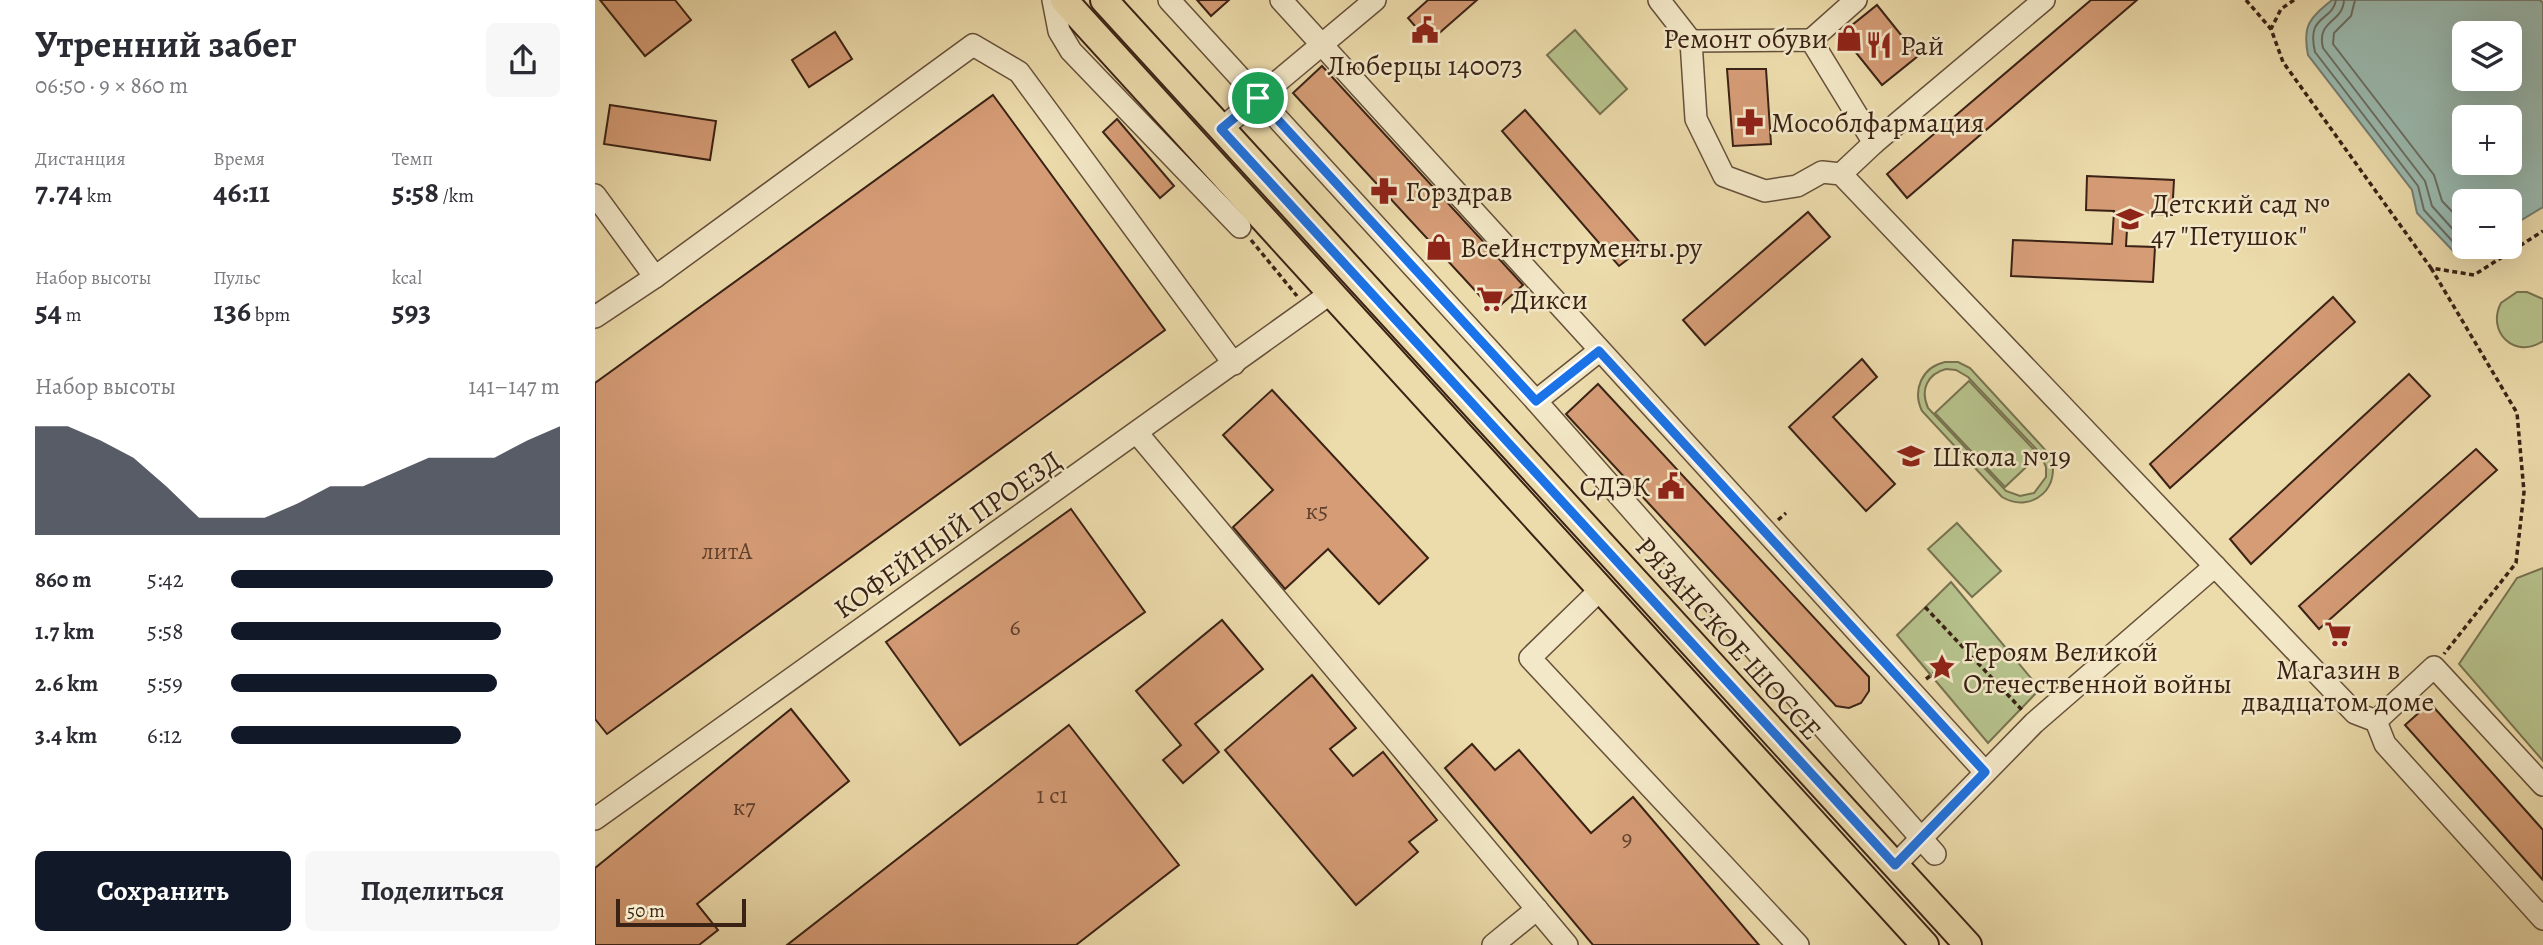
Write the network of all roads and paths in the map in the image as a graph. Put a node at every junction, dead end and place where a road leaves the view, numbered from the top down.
1 (1053, 0) edge
2 (1065, 0) edge
3 (1104, 0) edge
4 (1169, 0) edge
5 (1281, 0) edge
6 (1375, 0) edge
7 (1659, 0) edge
8 (1856, 0) edge
9 (2044, 0) edge
10 (2246, 0) edge
11 (2294, 0) edge
12 (2271, 29) junction
13 (1811, 40) junction
14 (1691, 41) junction
15 (1322, 45) junction
16 (1258, 98) junction
17 (1221, 129) junction
18 (1874, 143) junction
19 (1841, 174) junction
20 (595, 195) edge
21 (1240, 227) dead end
22 (2543, 231) edge
23 (2431, 268) junction
24 (655, 277) junction
25 (1331, 293) junction
26 (595, 317) edge
27 (1599, 351) junction
28 (1234, 363) junction
29 (1536, 401) junction
30 (1137, 433) junction
31 (2215, 566) junction
32 (1601, 589) junction
33 (1925, 607) dead end
34 (2434, 667) junction
35 (2376, 722) junction
36 (2033, 723) junction
37 (1985, 772) junction
38 (2543, 785) edge
39 (595, 819) edge
40 (1928, 846) junction
41 (1895, 865) junction
42 (1537, 909) junction
43 (2543, 919) edge
44 (1493, 945) edge
45 (1567, 945) edge
46 (1798, 945) edge
47 (1925, 945) edge
48 (1968, 945) edge

1 - 21 lane
2 - 25 main road
3 - 17 main road, РЯЗАНСКОЕ ШОССЕ
4 - 16 lane
5 - 15 lane
6 - 15 lane
7 - 14 lane
8 - 13 lane
9 - 18 lane
10 - 12 path
11 - 12 path
12 - 23 path
13 - 14 lane
13 - 18 lane
14 - 19 lane
15 - 16 lane
15 - 27 lane
16 - 17 lane
16 - 29 lane
17 - 41 main road, РЯЗАНСКОЕ ШОССЕ
18 - 19 lane
19 - 31 lane
20 - 24 lane
22 - 23 path
23 - 34 path
24 - 26 lane
24 - 28 lane
25 - 28 lane, КОФЕЙНЫЙ ПРОЕЗД
25 - 32 main road
27 - 29 lane
27 - 37 lane
28 - 30 lane, КОФЕЙНЫЙ ПРОЕЗД
29 - 40 lane
30 - 39 lane, КОФЕЙНЫЙ ПРОЕЗД
30 - 42 lane
31 - 35 lane
31 - 36 lane
32 - 46 lane
32 - 47 main road
33 - 36 path
34 - 35 lane
34 - 38 lane
35 - 43 lane
36 - 37 lane
37 - 40 lane
40 - 41 lane
41 - 48 main road, РЯЗАНСКОЕ ШОССЕ
42 - 44 lane
42 - 45 lane

